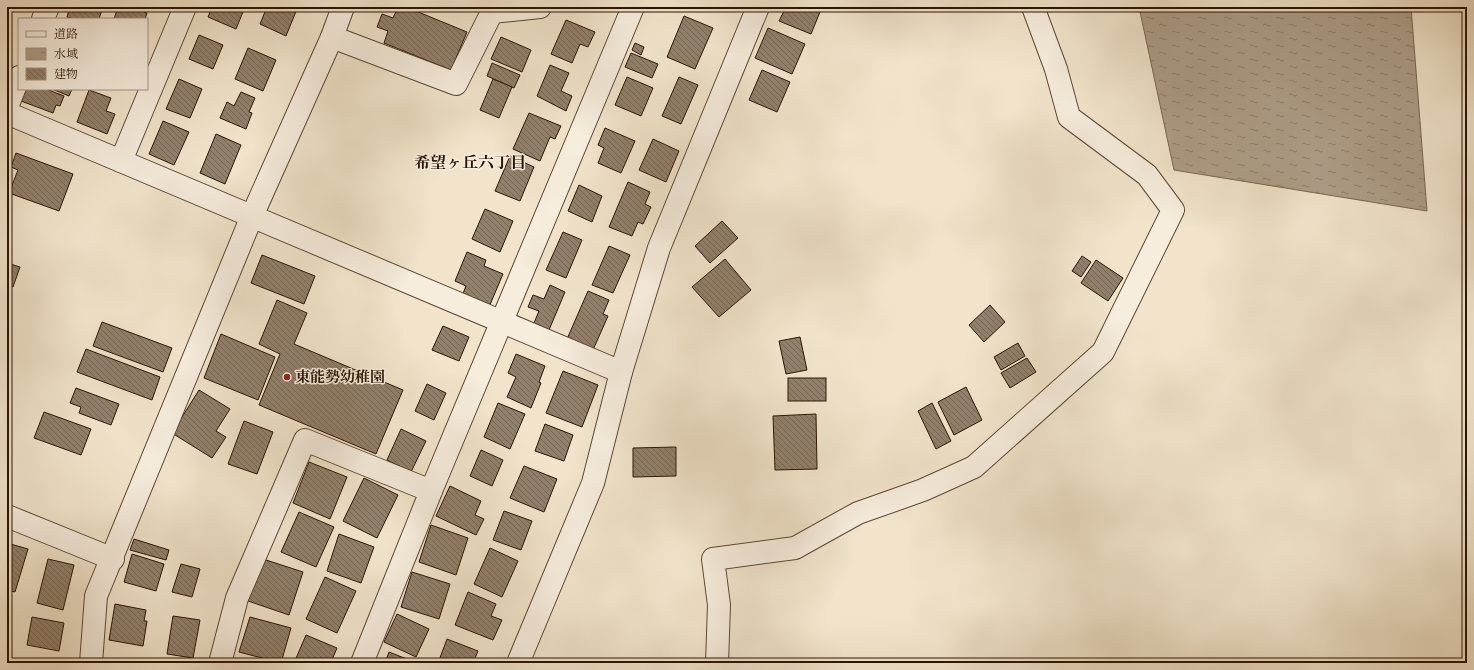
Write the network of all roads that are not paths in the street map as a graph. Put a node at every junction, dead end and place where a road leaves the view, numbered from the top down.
1 (48, 7) edge
2 (185, 7) edge
3 (343, 7) edge
4 (540, 7) edge
5 (633, 7) edge
6 (758, 7) edge
7 (1033, 7) edge
8 (43, 18) edge
9 (332, 37) junction
10 (18, 80) edge
11 (7, 107) edge
12 (7, 113) edge
13 (121, 161) junction
14 (252, 216) junction
15 (501, 321) junction
16 (621, 372) junction
17 (430, 491) junction
18 (7, 516) edge
19 (113, 559) junction
20 (91, 663) edge
21 (220, 663) edge
22 (362, 663) edge
23 (518, 663) edge
24 (717, 663) edge

1 - 8 street
2 - 13 street
3 - 9 street
4 - 9 street
5 - 15 street
6 - 16 street
7 - 24 street
9 - 14 street
10 - 11 street
12 - 13 street
13 - 14 street
14 - 15 street
14 - 19 street
15 - 16 street
15 - 17 street
16 - 23 street
17 - 21 street
17 - 22 street
18 - 19 street
19 - 20 street

